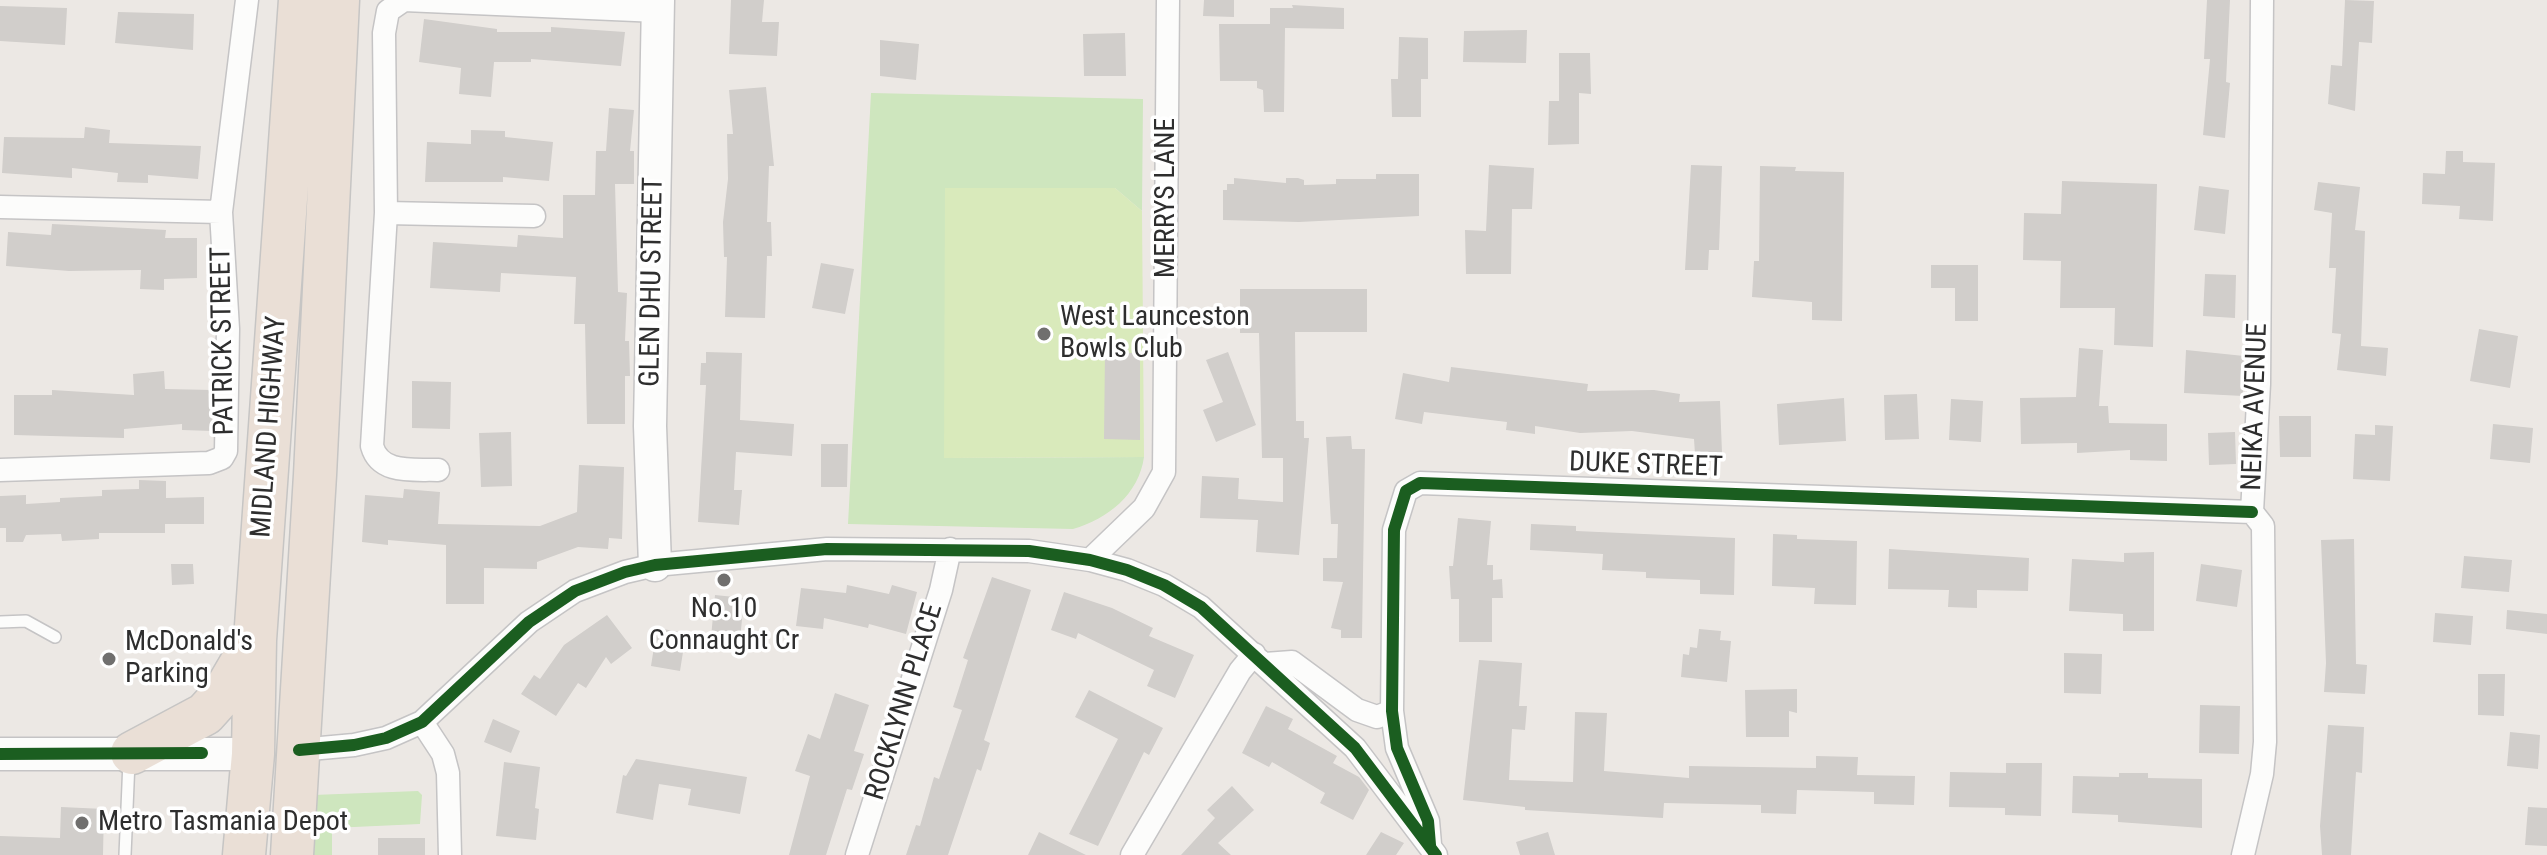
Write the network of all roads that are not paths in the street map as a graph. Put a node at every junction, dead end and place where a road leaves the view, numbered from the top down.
1 (247, 0) edge
2 (300, 0) edge
3 (338, 0) edge
4 (1168, 0) edge
5 (2262, 0) edge
6 (658, 5) edge
7 (0, 207) edge
8 (221, 212) junction
9 (386, 213) junction
10 (534, 216) dead end
11 (0, 470) edge
12 (438, 470) dead end
13 (2252, 512) junction
14 (950, 549) junction
15 (1090, 560) junction
16 (655, 565) junction
17 (0, 622) edge
18 (55, 637) dead end
19 (255, 640) junction
20 (1259, 659) junction
21 (1392, 711) junction
22 (422, 722) junction
23 (299, 750) junction
24 (130, 753) junction
25 (0, 754) edge
26 (253, 754) junction
27 (1429, 852) edge
28 (125, 855) edge
29 (244, 855) edge
30 (292, 855) edge
31 (450, 855) edge
32 (857, 855) edge
33 (1132, 855) edge
34 (2243, 855) edge

1 - 8 street, PATRICK STREET
2 - 19 highway, MIDLAND HIGHWAY
3 - 23 highway, MIDLAND HIGHWAY
4 - 15 street, MERRYS LANE
5 - 13 street, NEIKA AVENUE
6 - 9 street
6 - 16 street, GLEN DHU STREET
7 - 8 street
8 - 11 street, PATRICK STREET
9 - 10 street
9 - 12 street
13 - 21 street, DUKE STREET
13 - 34 street, NEIKA AVENUE
14 - 15 street
14 - 16 street
14 - 32 street, ROCKLYNN PLACE
15 - 20 street
16 - 22 street
17 - 18 lane
19 - 24 highway
19 - 26 highway, MIDLAND HIGHWAY
20 - 21 street
20 - 27 street
20 - 33 street
21 - 27 street, DUKE STREET
22 - 23 street
22 - 31 street
23 - 26 highway
23 - 30 highway, MIDLAND HIGHWAY
24 - 25 street
24 - 26 street
24 - 28 lane
26 - 29 highway, MIDLAND HIGHWAY

